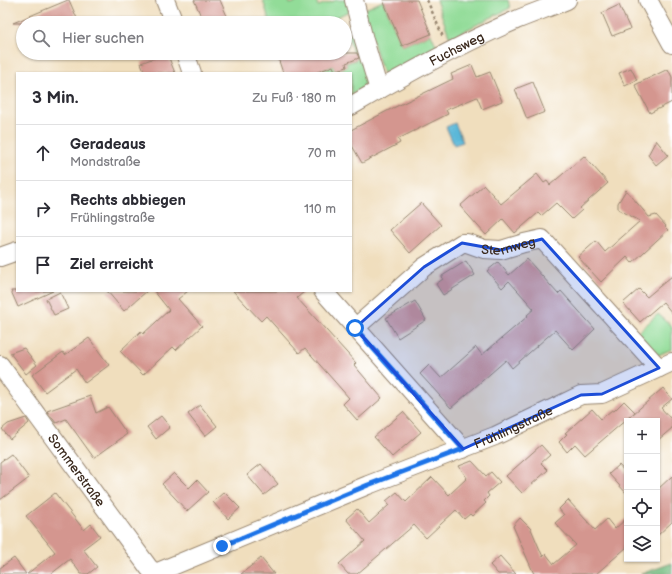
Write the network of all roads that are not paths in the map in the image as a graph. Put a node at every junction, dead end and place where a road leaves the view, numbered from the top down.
1 (165, 0) edge
2 (354, 0) edge
3 (567, 0) edge
4 (648, 0) edge
5 (171, 16) edge
6 (672, 44) edge
7 (187, 60) edge
8 (192, 72) edge
9 (379, 90) junction
10 (352, 105) edge
11 (16, 251) edge
12 (0, 257) edge
13 (324, 292) edge
14 (355, 328) junction
15 (0, 365) edge
16 (665, 365) edge
17 (463, 449) junction
18 (154, 574) edge

1 - 5 street
2 - 9 street
3 - 9 street, Fuchsweg
4 - 6 street
7 - 8 street
9 - 10 street, Fuchsweg
11 - 12 street
13 - 14 street
14 - 16 street, Sternweg
14 - 17 street
15 - 18 street, Sommerstraße
16 - 17 street, Frühlingstraße
17 - 18 street, Frühlingstraße

